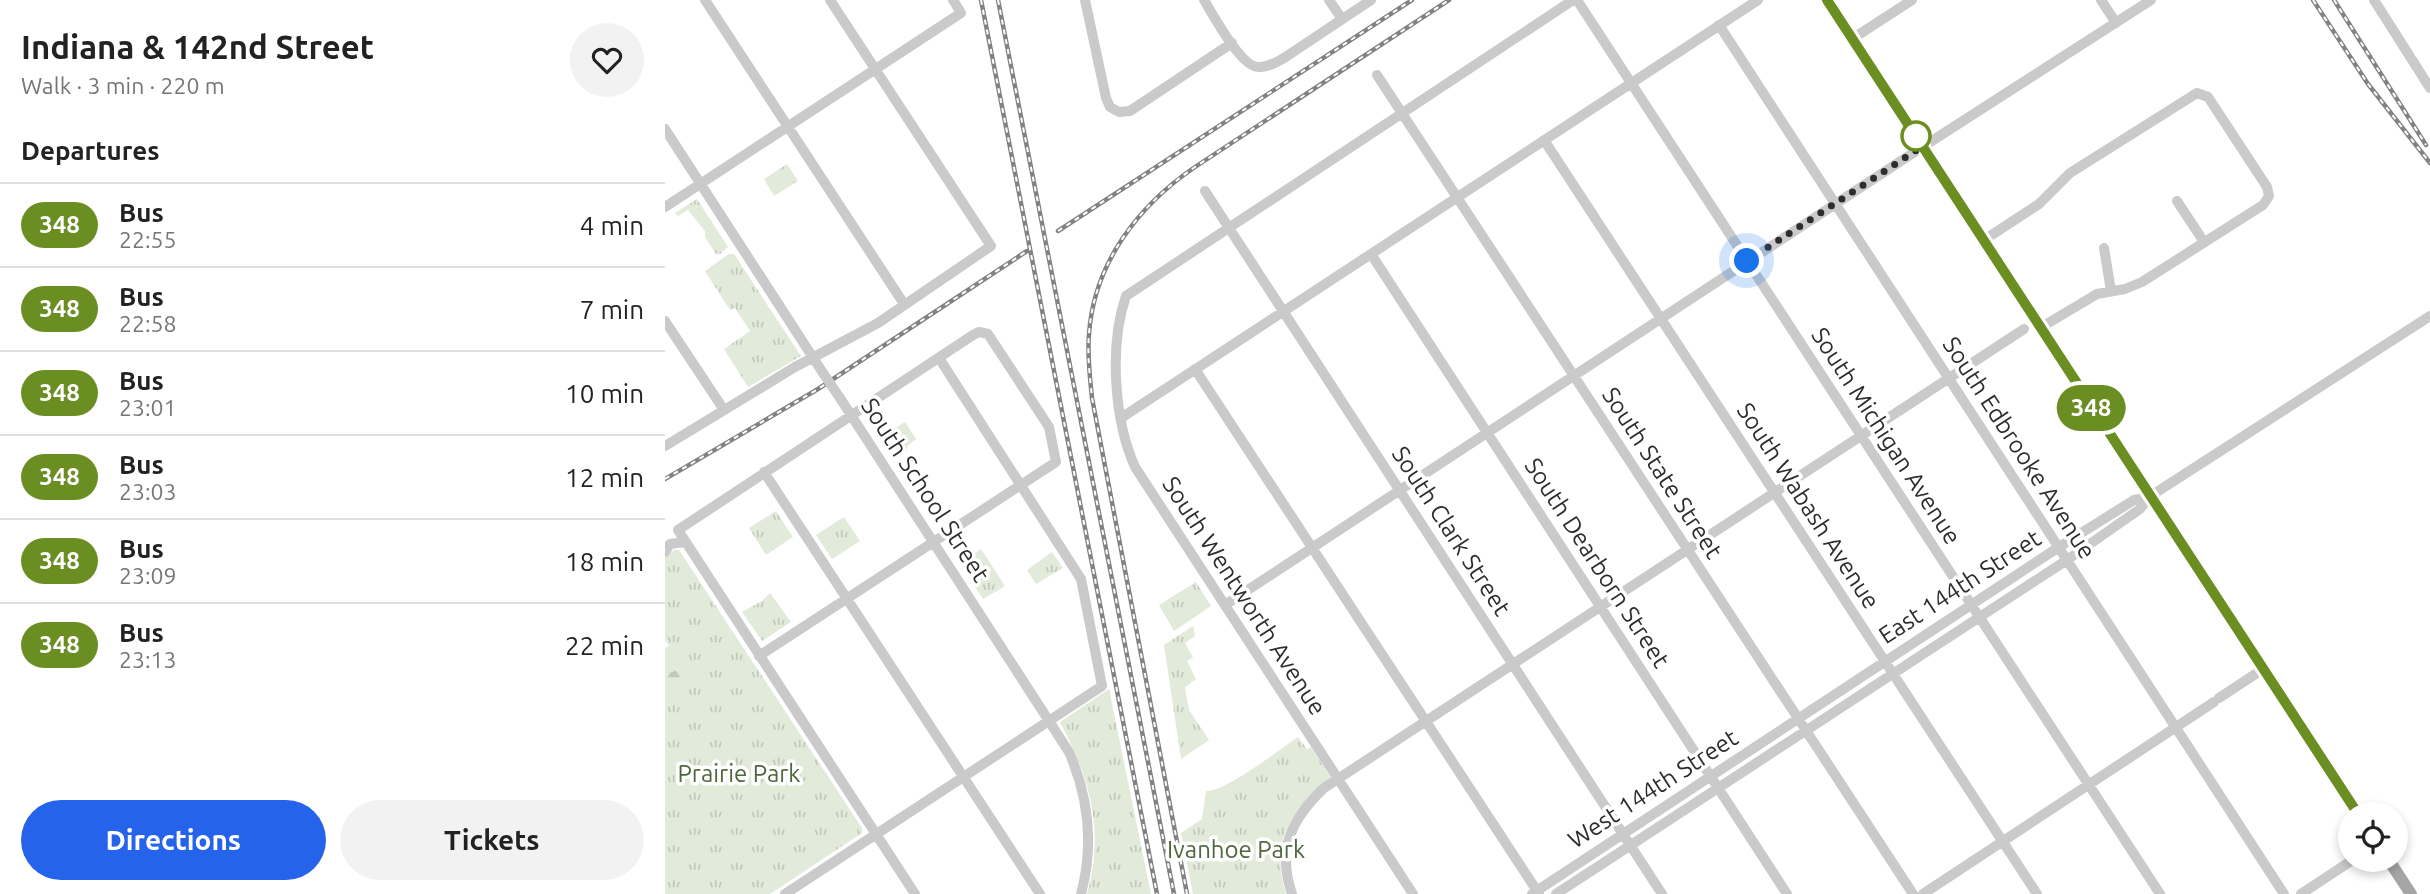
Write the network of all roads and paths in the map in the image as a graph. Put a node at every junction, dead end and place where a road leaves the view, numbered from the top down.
1 (705, 0) edge
2 (830, 0) edge
3 (953, 0) edge
4 (1085, 0) edge
5 (1204, 0) edge
6 (1329, 0) edge
7 (1371, 0) edge
8 (1575, 0) edge
9 (1758, 0) edge
10 (1826, 0) edge
11 (1912, 0) edge
12 (2101, 0) edge
13 (2151, 0) edge
14 (2374, 0) edge
15 (1342, 19) junction
16 (2116, 23) junction
17 (1719, 25) junction
18 (1852, 39) junction
19 (1231, 43) junction
20 (875, 69) junction
21 (2426, 71) edge
22 (1377, 75) dead end
23 (1631, 83) junction
24 (2430, 88) edge
25 (1402, 114) junction
26 (787, 126) junction
27 (665, 130) edge
28 (1544, 140) junction
29 (1923, 146) junction
30 (700, 184) junction
31 (1205, 191) dead end
32 (1457, 198) junction
33 (2177, 201) dead end
34 (1835, 204) junction
35 (665, 207) edge
36 (1229, 228) junction
37 (1984, 240) junction
38 (2204, 242) junction
39 (2104, 248) dead end
40 (1371, 254) junction
41 (1747, 261) junction
42 (2111, 291) junction
43 (904, 304) junction
44 (1283, 312) junction
45 (2430, 316) edge
46 (1661, 318) junction
47 (665, 321) edge
48 (2040, 328) junction
49 (2024, 329) dead end
50 (939, 358) junction
51 (814, 359) junction
52 (1195, 369) junction
53 (1573, 376) junction
54 (1949, 378) junction
55 (724, 410) junction
56 (851, 415) junction
57 (1121, 418) junction
58 (1487, 433) junction
59 (1861, 436) junction
60 (665, 446) edge
61 (764, 472) junction
62 (1020, 485) junction
63 (1399, 490) junction
64 (1775, 492) junction
65 (2149, 497) junction
66 (685, 542) junction
67 (934, 542) junction
68 (2059, 547) junction
69 (1312, 548) junction
70 (1687, 550) junction
71 (665, 551) edge
72 (2067, 560) junction
73 (847, 598) junction
74 (1225, 605) junction
75 (1971, 605) junction
76 (1600, 606) junction
77 (1980, 617) junction
78 (759, 656) junction
79 (1885, 662) junction
80 (1513, 664) junction
81 (2263, 669) junction
82 (1893, 674) junction
83 (1798, 719) junction
84 (1050, 720) junction
85 (1426, 721) junction
86 (2176, 727) junction
87 (1805, 731) junction
88 (1711, 776) junction
89 (963, 777) junction
90 (1338, 778) junction
91 (2089, 784) junction
92 (1718, 788) junction
93 (2350, 802) edge
94 (876, 834) junction
95 (1623, 834) junction
96 (2003, 841) junction
97 (1631, 845) junction
98 (2338, 870) edge
99 (2397, 872) edge
100 (788, 893) edge
101 (1536, 893) edge
102 (915, 894) edge
103 (1040, 894) edge
104 (1081, 894) edge
105 (1291, 894) edge
106 (1413, 894) edge
107 (1556, 894) edge
108 (1662, 894) edge
109 (1787, 894) edge
110 (1913, 894) edge
111 (1923, 894) edge
112 (2037, 894) edge
113 (2160, 894) edge
114 (2284, 894) edge
115 (2301, 894) edge
116 (2411, 894) edge

1 - 26 street
2 - 20 street
3 - 20 street
4 - 19 street
5 - 19 street
6 - 15 street
7 - 15 street
8 - 23 street, South Michigan Avenue
8 - 25 street
9 - 17 street
10 - 18 main road
11 - 18 street
12 - 16 street
13 - 16 street
14 - 21 street
15 - 19 street
16 - 29 street
17 - 23 street
17 - 34 street, South Edbrooke Avenue
18 - 29 main road
20 - 26 street
20 - 43 street
21 - 24 street
22 - 25 street, South State Street
23 - 28 street
23 - 41 street, South Michigan Avenue
25 - 32 street, South State Street
25 - 36 street
26 - 30 street
26 - 43 street
27 - 30 street, South School Street
28 - 32 street
28 - 46 street, South Wabash Avenue
29 - 34 street
29 - 37 main road
30 - 35 street
30 - 51 street, South School Street
31 - 36 street, South Clark Street
32 - 40 street
32 - 53 street, South State Street
33 - 38 street
34 - 41 street
34 - 54 street, South Edbrooke Avenue
36 - 44 street, South Clark Street
36 - 57 street, South Wentworth Avenue
37 - 38 street
37 - 48 main road
38 - 42 street
39 - 42 street
40 - 44 street
40 - 58 street, South Dearborn Street
41 - 46 street
41 - 59 street, South Michigan Avenue
42 - 48 street
43 - 51 street
44 - 52 street
44 - 63 street, South Clark Street
45 - 65 street, East 144th Street
46 - 53 street
46 - 64 street, South Wabash Avenue
47 - 55 street
48 - 65 main road
49 - 54 street
50 - 56 street
50 - 62 street
50 - 62 street
51 - 55 street
51 - 56 street, South School Street, bridge
52 - 57 street
52 - 69 street
53 - 58 street
53 - 70 street, South State Street
54 - 59 street
54 - 68 street, South Edbrooke Avenue
55 - 60 street
56 - 61 street
56 - 67 street, South School Street
57 - 74 street, South Wentworth Avenue
58 - 63 street
58 - 76 street, South Dearborn Street
59 - 64 street
59 - 75 street, South Michigan Avenue
61 - 66 street
61 - 73 street
62 - 67 street
62 - 84 street
63 - 69 street
63 - 80 street, South Clark Street
64 - 70 street
64 - 79 street, South Wabash Avenue
65 - 68 street, East 144th Street
65 - 72 street, East 144th Street
65 - 81 main road
66 - 71 street
66 - 78 street
67 - 73 street
67 - 84 street, South School Street
68 - 72 street, South Edbrooke Avenue
68 - 75 street, East 144th Street
69 - 74 street
69 - 85 street
70 - 76 street
70 - 83 street, South State Street
72 - 77 street, East 144th Street
72 - 86 street, South Edbrooke Avenue
73 - 78 street
73 - 89 street
74 - 90 street, South Wentworth Avenue
75 - 77 street, South Michigan Avenue
75 - 79 street, East 144th Street
76 - 80 street
76 - 88 street, South Dearborn Street
77 - 82 street, East 144th Street
77 - 91 street, South Michigan Avenue
78 - 94 street
79 - 82 street, South Wabash Avenue
79 - 83 street, East 144th Street
80 - 85 street
80 - 95 street, South Clark Street
81 - 86 street
81 - 93 main road
82 - 87 street, East 144th Street
82 - 96 street, South Wabash Avenue
83 - 87 street, South State Street
83 - 88 street, West 144th Street
84 - 89 street
84 - 104 street, South School Street
85 - 90 street
85 - 101 street
86 - 91 street
86 - 114 street, South Edbrooke Avenue
87 - 92 street, West 144th Street
87 - 110 street, South State Street
88 - 92 street, South Dearborn Street
88 - 95 street, West 144th Street
89 - 94 street
89 - 103 street
90 - 105 street
90 - 106 street, South Wentworth Avenue
91 - 96 street
91 - 113 street, South Michigan Avenue
92 - 97 street, West 144th Street
92 - 109 street, South Dearborn Street
94 - 100 street
94 - 102 street
95 - 97 street, South Clark Street
95 - 101 street, West 144th Street
96 - 111 street
96 - 112 street, South Wabash Avenue
97 - 107 street, West 144th Street
97 - 108 street, South Clark Street
98 - 115 street
99 - 116 main road

